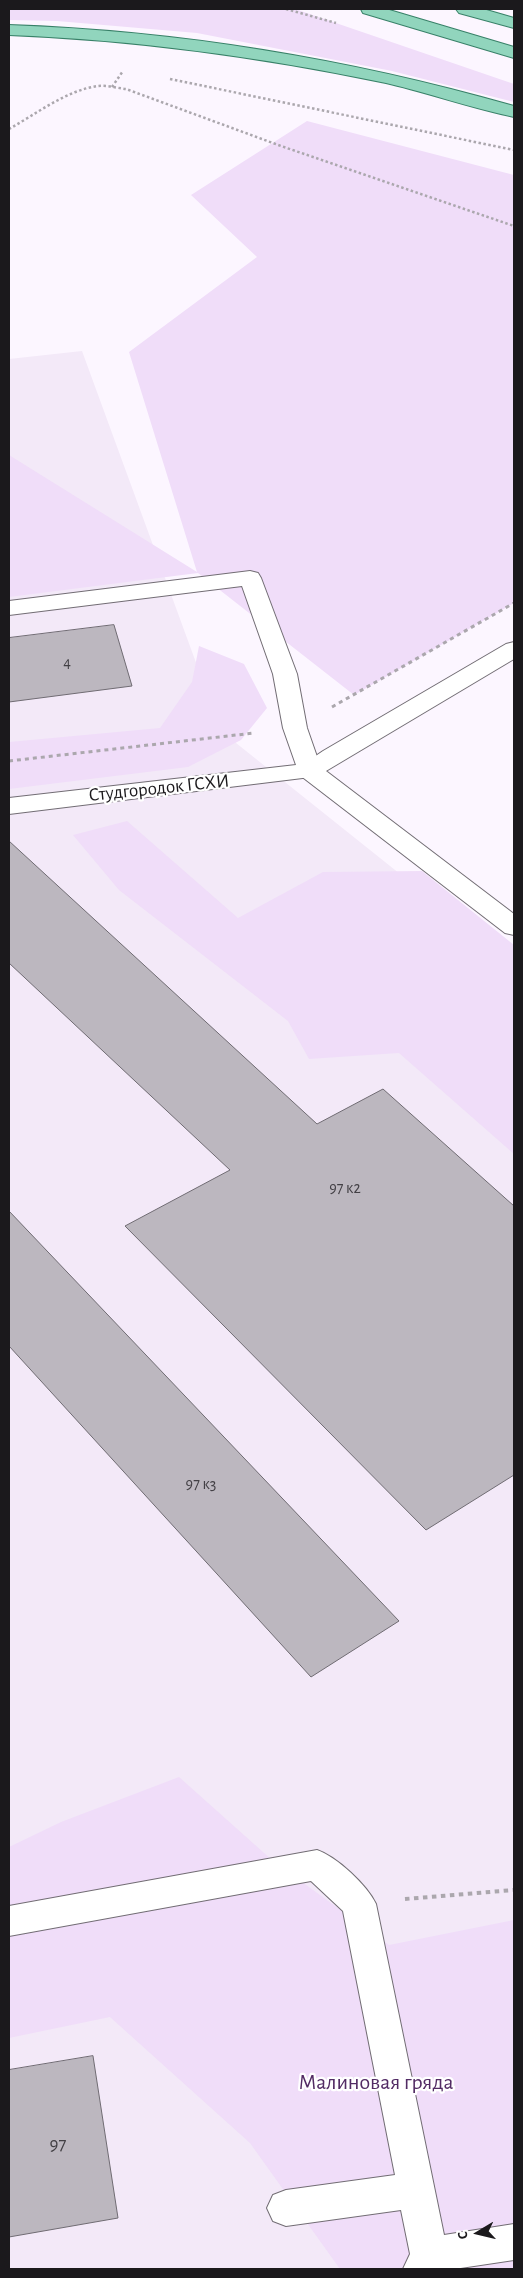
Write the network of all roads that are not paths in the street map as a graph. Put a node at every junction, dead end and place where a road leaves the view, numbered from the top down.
1 (369, 9) edge
2 (465, 9) edge
3 (514, 23) edge
4 (9, 30) edge
5 (514, 52) edge
6 (514, 112) edge
7 (9, 608) edge
8 (514, 649) edge
9 (310, 771) junction
10 (9, 806) edge
11 (514, 927) edge
12 (9, 1921) edge
13 (416, 2190) junction
14 (286, 2208) dead end
15 (514, 2242) edge
16 (426, 2262) edge

1 - 5 main road
2 - 3 main road
4 - 6 main road
7 - 9 street
8 - 9 street
9 - 10 street, Студгородок ГСХИ
9 - 11 street
12 - 13 street
13 - 14 street
13 - 16 street
15 - 16 street

